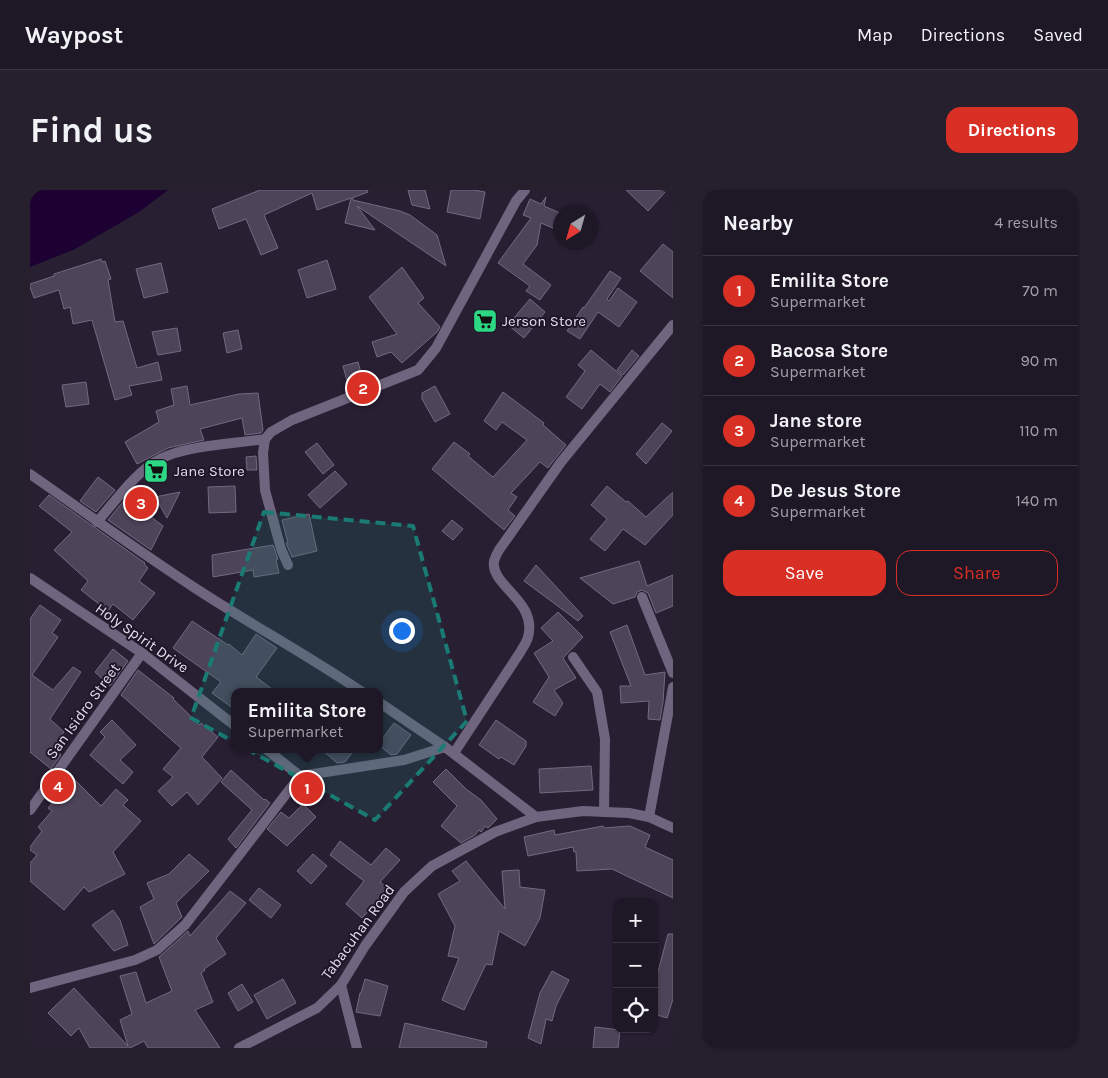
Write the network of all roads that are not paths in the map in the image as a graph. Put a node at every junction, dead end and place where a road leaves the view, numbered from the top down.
1 (525, 190) edge
2 (673, 325) edge
3 (265, 439) junction
4 (30, 474) edge
5 (97, 522) junction
6 (288, 565) dead end
7 (32, 584) edge
8 (642, 597) dead end
9 (142, 653) junction
10 (573, 657) dead end
11 (673, 673) edge
12 (673, 687) edge
13 (356, 688) edge
14 (383, 705) edge
15 (231, 723) edge
16 (445, 747) junction
17 (271, 753) edge
18 (454, 754) junction
19 (300, 776) junction
20 (30, 810) edge
21 (604, 812) junction
22 (536, 816) junction
23 (649, 816) junction
24 (673, 828) edge
25 (341, 985) junction
26 (30, 988) edge
27 (239, 1048) edge
28 (357, 1048) edge

1 - 3 street
2 - 18 street
3 - 5 street
3 - 6 street
4 - 5 street
5 - 13 street
7 - 9 street, Holy Spirit Drive
8 - 11 street
9 - 15 street, Holy Spirit Drive
9 - 20 street, San Isidro Street
10 - 21 street
12 - 23 street
14 - 16 street
16 - 18 street
16 - 19 street
17 - 19 street
18 - 22 street
19 - 26 street
21 - 22 street, Tabacuhan Road
21 - 23 street, Tabacuhan Road
22 - 25 street, Tabacuhan Road
23 - 24 street, Tabacuhan Road
25 - 27 street, Tabacuhan Road
25 - 28 street

